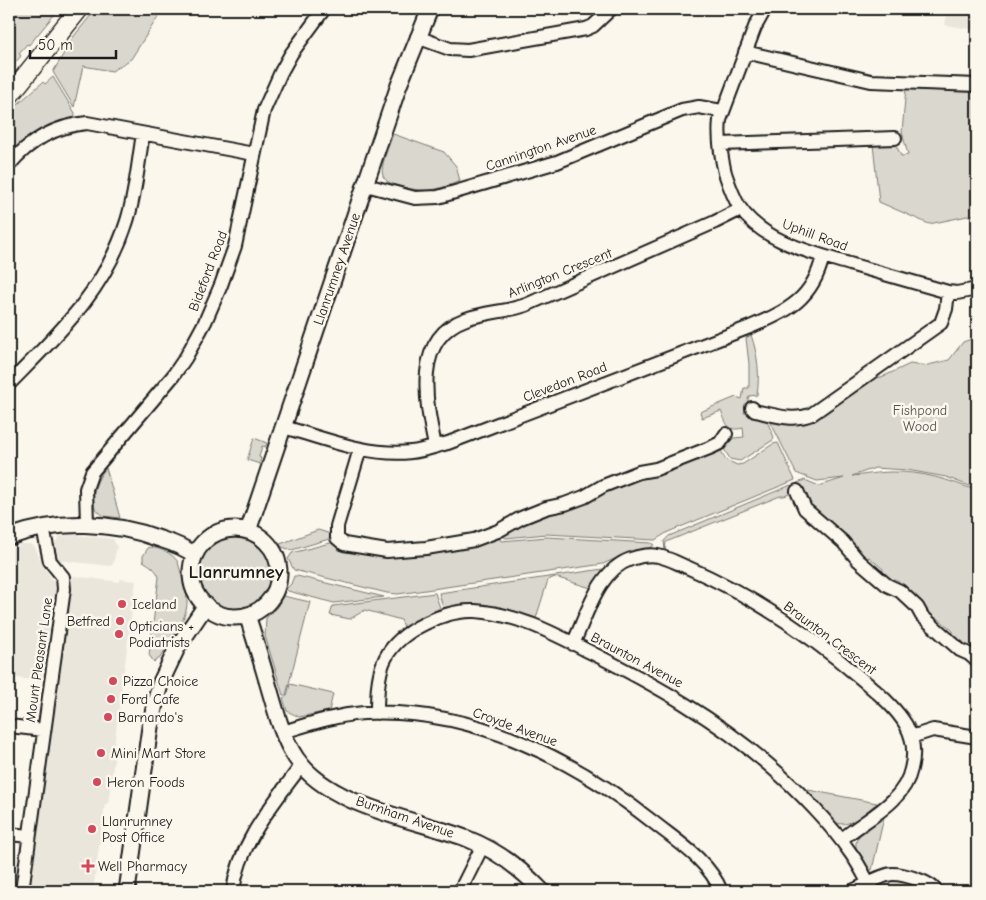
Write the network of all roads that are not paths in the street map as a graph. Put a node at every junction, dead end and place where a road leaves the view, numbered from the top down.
1 (79, 9) edge
2 (324, 9) edge
3 (430, 9) edge
4 (611, 9) edge
5 (765, 9) edge
6 (417, 37) junction
7 (745, 52) junction
8 (977, 85) edge
9 (9, 96) edge
10 (722, 111) junction
11 (143, 134) junction
12 (895, 138) dead end
13 (721, 144) junction
14 (254, 154) junction
15 (9, 165) edge
16 (366, 185) junction
17 (740, 208) junction
18 (823, 256) junction
19 (977, 289) edge
20 (948, 292) junction
21 (9, 384) edge
22 (752, 408) dead end
23 (284, 427) junction
24 (726, 434) dead end
25 (435, 446) junction
26 (360, 449) junction
27 (796, 491) dead end
28 (87, 524) junction
29 (43, 528) junction
30 (248, 531) junction
31 (9, 537) edge
32 (195, 555) junction
33 (206, 605) junction
34 (247, 615) junction
35 (574, 644) junction
36 (977, 661) edge
37 (377, 713) junction
38 (9, 726) edge
39 (44, 730) junction
40 (282, 732) junction
41 (977, 737) edge
42 (911, 738) junction
43 (301, 766) junction
44 (9, 834) edge
45 (29, 836) junction
46 (840, 840) junction
47 (482, 847) junction
48 (871, 887) edge
49 (22, 891) edge
50 (127, 891) edge
51 (232, 891) edge
52 (460, 891) edge
53 (542, 891) edge
54 (721, 891) edge
55 (852, 891) edge
56 (936, 891) edge

1 - 9 main road
2 - 14 street, Bideford Road
3 - 6 street, Llanrumney Avenue
4 - 6 street
5 - 7 street, Uphill Road
6 - 16 street, Llanrumney Avenue
7 - 8 street
7 - 10 street, Uphill Road
10 - 13 street, Uphill Road
10 - 16 street, Cannington Avenue
11 - 14 street
11 - 15 street
11 - 21 street
12 - 13 street
13 - 17 street, Uphill Road
14 - 28 street, Bideford Road
16 - 23 street, Llanrumney Avenue
17 - 18 street, Uphill Road
17 - 25 street, Arlington Crescent
18 - 20 street, Uphill Road
18 - 25 street, Clevedon Road
19 - 20 street, Uphill Road
20 - 22 street
23 - 26 street, Clevedon Road
23 - 30 street, Llanrumney Avenue
24 - 26 street
25 - 26 street, Clevedon Road
27 - 36 street
28 - 29 street
28 - 32 street
29 - 31 street
29 - 39 street, Mount Pleasant Lane
30 - 32 street
30 - 34 street
32 - 33 street
33 - 34 street
33 - 50 street
34 - 40 street, Burnham Avenue
35 - 37 street, Braunton Avenue
35 - 42 street, Braunton Crescent
35 - 46 street, Braunton Avenue
37 - 40 street, Croyde Avenue
37 - 54 street, Croyde Avenue
38 - 39 street
39 - 45 street, Mount Pleasant Lane
40 - 43 street, Burnham Avenue
41 - 42 street
42 - 46 street, Braunton Crescent
43 - 47 street, Burnham Avenue
43 - 51 street
44 - 45 street
45 - 49 street, Mount Pleasant Lane
46 - 48 street, Braunton Avenue
47 - 52 street
47 - 53 street, Burnham Avenue
48 - 55 street
48 - 56 street

